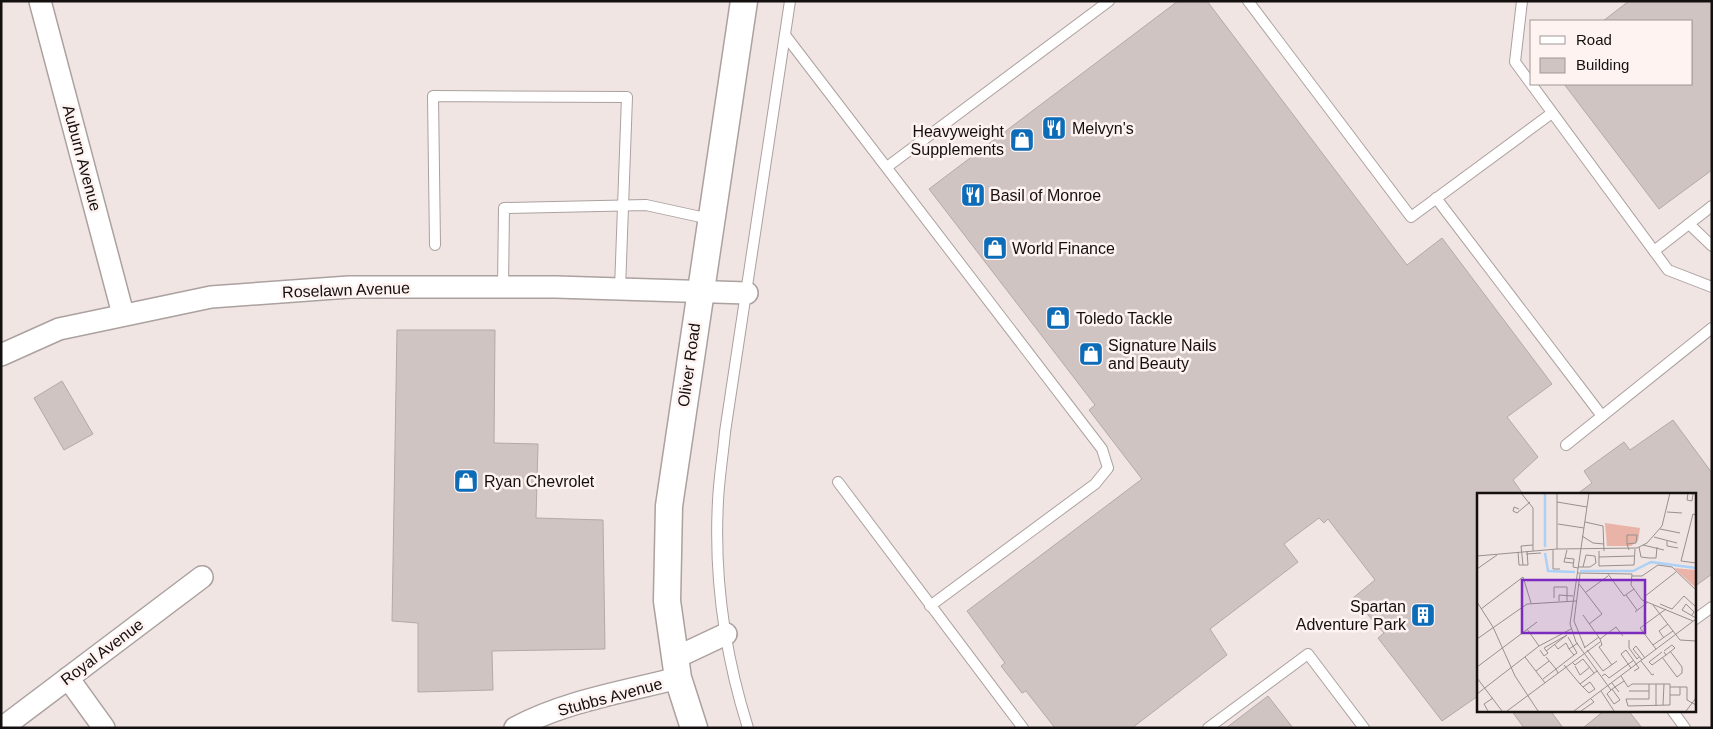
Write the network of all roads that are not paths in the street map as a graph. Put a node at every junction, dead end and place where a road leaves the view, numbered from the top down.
1 (40, 1) edge
2 (744, 1) edge
3 (790, 1) edge
4 (1109, 1) edge
5 (1248, 1) edge
6 (1522, 1) edge
7 (785, 35) junction
8 (1530, 83) edge
9 (1532, 85) edge
10 (1552, 113) junction
11 (887, 168) junction
12 (1436, 198) junction
13 (622, 205) junction
14 (1712, 206) edge
15 (710, 220) junction
16 (1689, 224) junction
17 (435, 245) dead end
18 (1712, 246) edge
19 (1654, 250) junction
20 (503, 287) junction
21 (1712, 287) edge
22 (620, 289) junction
23 (699, 291) junction
24 (747, 293) junction
25 (123, 314) junction
26 (1712, 328) edge
27 (1, 355) edge
28 (1602, 416) junction
29 (1566, 445) dead end
30 (838, 482) dead end
31 (202, 577) dead end
32 (930, 606) junction
33 (1712, 607) edge
34 (1696, 619) edge
35 (726, 634) junction
36 (677, 668) junction
37 (68, 678) junction
38 (1673, 712) edge
39 (2, 728) edge
40 (104, 728) edge
41 (515, 728) edge
42 (694, 728) edge
43 (748, 728) edge
44 (1023, 728) edge
45 (1208, 728) edge
46 (1364, 728) edge
47 (1685, 728) edge

1 - 25 street, Auburn Avenue
2 - 15 street, Oliver Road
3 - 7 lane
4 - 11 lane
5 - 12 lane
6 - 8 lane
7 - 11 lane
7 - 24 lane
9 - 10 lane
10 - 12 lane
10 - 19 lane
11 - 32 lane
12 - 28 lane
13 - 15 lane
13 - 17 lane
13 - 20 lane
13 - 22 lane
14 - 16 lane
15 - 23 street, Oliver Road
16 - 18 lane
16 - 19 lane
19 - 21 lane
20 - 22 street, Roselawn Avenue
20 - 25 street, Roselawn Avenue
22 - 23 street, Roselawn Avenue
23 - 24 street, Roselawn Avenue
23 - 36 street, Oliver Road
24 - 35 lane
25 - 27 street, Roselawn Avenue
26 - 28 lane
28 - 29 lane
30 - 32 lane
31 - 37 street, Royal Avenue
32 - 44 lane
33 - 34 lane
35 - 36 street, Stubbs Avenue
35 - 43 lane
36 - 41 street, Stubbs Avenue
36 - 42 street, Oliver Road
37 - 39 street, Royal Avenue
37 - 40 street
38 - 47 lane
45 - 46 lane

